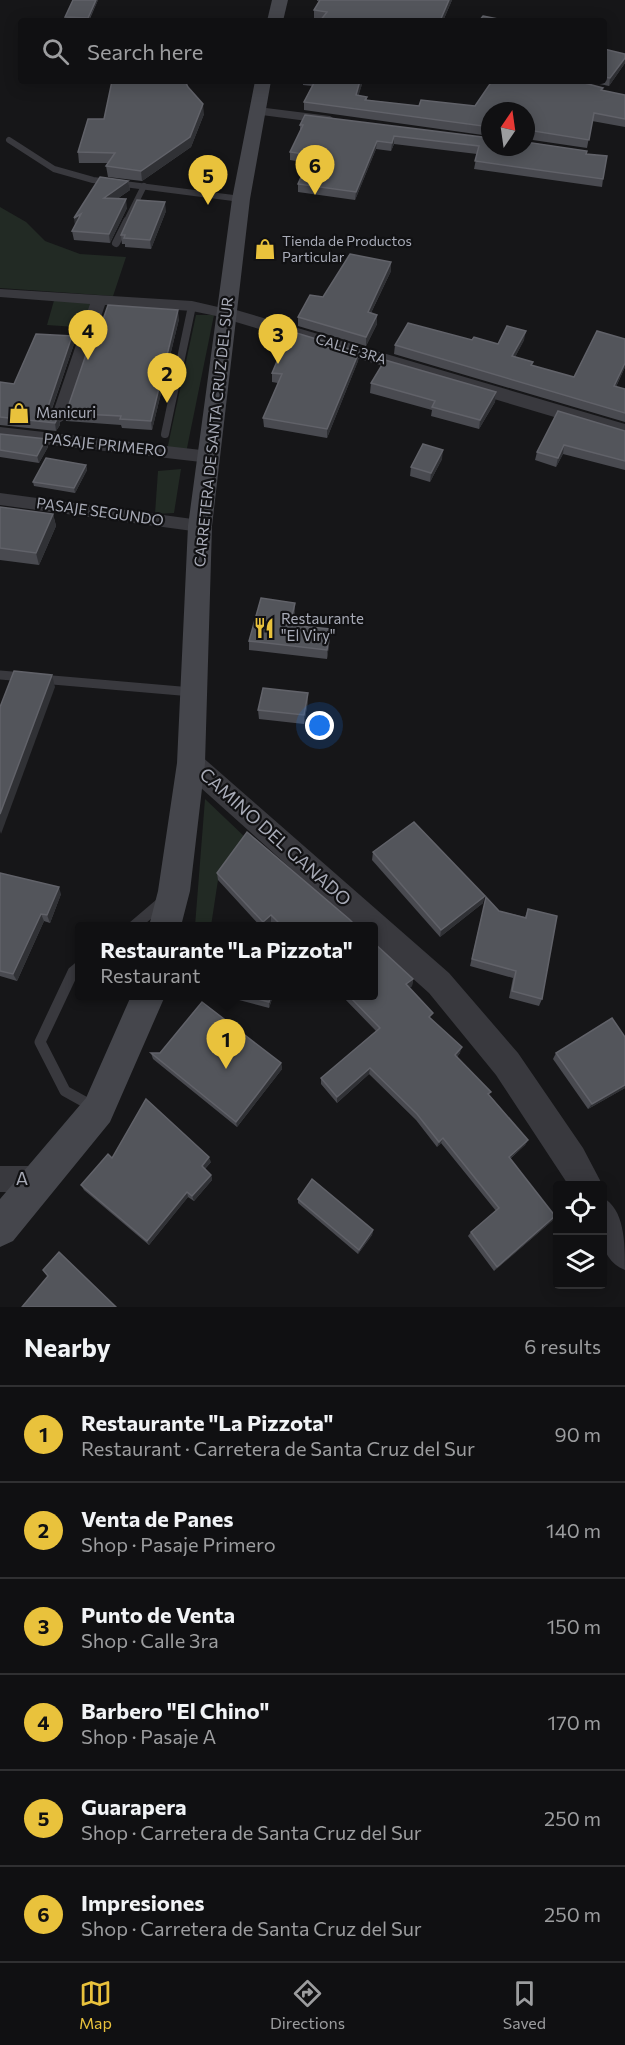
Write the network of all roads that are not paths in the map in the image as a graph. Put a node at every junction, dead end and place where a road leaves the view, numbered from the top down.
1 (280, 0) edge
2 (276, 18) edge
3 (262, 84) edge
4 (258, 111) junction
5 (340, 121) edge
6 (9, 140) dead end
7 (144, 186) junction
8 (241, 200) junction
9 (116, 243) dead end
10 (0, 293) edge
11 (99, 300) junction
12 (192, 306) junction
13 (226, 313) junction
14 (59, 418) edge
15 (625, 431) edge
16 (0, 433) edge
17 (165, 434) dead end
18 (210, 457) junction
19 (0, 499) edge
20 (200, 526) junction
21 (0, 675) edge
22 (193, 692) junction
23 (191, 763) junction
24 (174, 891) junction
25 (140, 922) edge
26 (166, 922) edge
27 (370, 922) edge
28 (378, 929) edge
29 (75, 970) edge
30 (147, 1000) edge
31 (98, 1110) junction
32 (0, 1179) edge
33 (43, 1179) junction
34 (585, 1181) edge
35 (607, 1220) edge
36 (0, 1228) edge
37 (625, 1253) edge

1 - 2 main road
3 - 4 main road, CARRETERA DE SANTA CRUZ DEL SUR
4 - 5 street
4 - 8 main road, CARRETERA DE SANTA CRUZ DEL SUR
6 - 7 lane
7 - 8 lane
7 - 9 lane
8 - 13 main road, CARRETERA DE SANTA CRUZ DEL SUR
10 - 11 street, CALLE 3RA
11 - 12 street, CALLE 3RA
11 - 14 street
12 - 13 street, CALLE 3RA
12 - 17 lane
13 - 15 street, CALLE 3RA
13 - 18 main road, CARRETERA DE SANTA CRUZ DEL SUR
16 - 18 street, PASAJE PRIMERO
18 - 20 main road, CARRETERA DE SANTA CRUZ DEL SUR
19 - 20 street, PASAJE SEGUNDO
20 - 22 main road, CARRETERA DE SANTA CRUZ DEL SUR
21 - 22 lane
22 - 23 main road, CARRETERA DE SANTA CRUZ DEL SUR
23 - 24 main road, CARRETERA DE SANTA CRUZ DEL SUR
23 - 27 street, CAMINO DEL GANADO
24 - 25 lane
24 - 26 main road, CARRETERA DE SANTA CRUZ DEL SUR
28 - 34 street, CAMINO DEL GANADO
29 - 31 lane
30 - 31 main road
31 - 33 main road
32 - 33 street, A
33 - 36 main road
35 - 37 street

